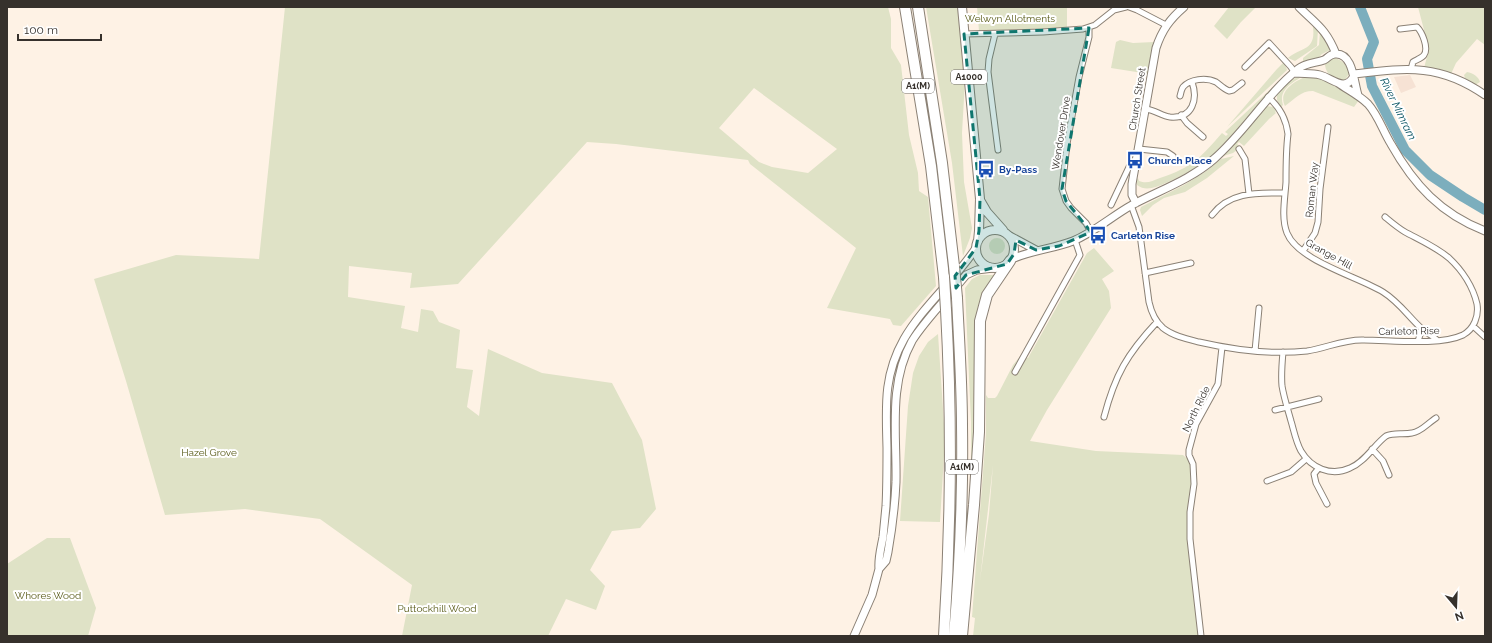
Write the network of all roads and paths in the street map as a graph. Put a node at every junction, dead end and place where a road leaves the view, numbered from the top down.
1 (905, 7) edge
2 (918, 7) edge
3 (962, 7) edge
4 (1127, 7) edge
5 (1184, 7) edge
6 (1299, 7) edge
7 (1166, 25) junction
8 (1089, 28) junction
9 (1400, 29) dead end
10 (964, 34) junction
11 (995, 34) junction
12 (1336, 54) junction
13 (1324, 60) junction
14 (1245, 67) dead end
15 (1411, 68) junction
16 (1295, 73) junction
17 (1354, 75) junction
18 (1325, 76) junction
19 (1192, 82) junction
20 (1242, 83) dead end
21 (1338, 83) junction
22 (1358, 95) junction
23 (1485, 95) edge
24 (1180, 96) dead end
25 (1268, 97) junction
26 (1146, 109) junction
27 (1181, 115) junction
28 (1328, 127) dead end
29 (1203, 137) dead end
30 (1139, 148) junction
31 (998, 150) dead end
32 (1239, 150) dead end
33 (1173, 156) dead end
34 (1129, 167) dead end
35 (1125, 175) junction
36 (1134, 178) junction
37 (1285, 192) junction
38 (1249, 194) junction
39 (980, 199) junction
40 (1133, 204) junction
41 (1111, 205) dead end
42 (1212, 215) dead end
43 (1385, 218) dead end
44 (1002, 230) junction
45 (1485, 231) edge
46 (1091, 232) junction
47 (1010, 236) junction
48 (1075, 240) junction
49 (977, 245) junction
50 (1036, 250) junction
51 (1303, 252) junction
52 (1011, 260) junction
53 (1191, 263) dead end
54 (993, 268) junction
55 (1145, 274) junction
56 (1259, 308) dead end
57 (1157, 322) junction
58 (1473, 326) junction
59 (1422, 329) junction
60 (1485, 337) edge
61 (1437, 340) junction
62 (1418, 341) junction
63 (1222, 348) junction
64 (1255, 351) junction
65 (1282, 352) junction
66 (1015, 372) dead end
67 (1319, 399) dead end
68 (1287, 407) junction
69 (1275, 410) dead end
70 (1104, 417) dead end
71 (1436, 418) dead end
72 (1372, 449) junction
73 (1306, 459) junction
74 (1318, 469) junction
75 (1389, 475) dead end
76 (1267, 481) dead end
77 (1327, 504) dead end
78 (879, 570) junction
79 (854, 636) edge
80 (944, 636) edge
81 (954, 636) edge
82 (962, 636) edge
83 (1201, 636) edge

1 - 80 highway, A1(M), bridge
2 - 81 highway, A1(M), bridge
3 - 10 main road, A1000
4 - 7 street
4 - 8 street
5 - 7 main road, Church Street
6 - 12 main road
7 - 26 main road, Church Street
8 - 11 street
8 - 46 street, Wendover Drive
9 - 15 street
10 - 11 street
10 - 39 main road, A1000
11 - 31 street
12 - 13 main road
12 - 17 main road
13 - 16 main road
13 - 18 main road
14 - 16 street
15 - 17 main road
15 - 23 main road
16 - 18 main road
16 - 25 main road
17 - 21 main road
17 - 22 main road
18 - 21 main road
19 - 20 street
19 - 24 street
19 - 27 street
21 - 22 main road
22 - 45 main road
25 - 37 street, Grange Hill
25 - 40 main road
26 - 27 street
26 - 30 main road, Church Street
27 - 29 street
28 - 51 street, Roman Way
30 - 33 street
30 - 36 main road, Church Street
32 - 38 street
34 - 35 street
35 - 36 street
35 - 41 street
36 - 40 main road, Church Street
37 - 38 street
37 - 51 street, Grange Hill
38 - 42 street
39 - 44 main road, A1000
39 - 49 main road, A1000
40 - 46 main road
40 - 55 street
43 - 58 street
44 - 47 main road
44 - 49 main road
46 - 48 main road
47 - 50 main road
47 - 52 main road
48 - 50 main road
48 - 66 street
49 - 54 main road
49 - 78 main road
50 - 52 main road
51 - 59 street, Grange Hill
52 - 54 main road
52 - 82 highway
53 - 55 street
54 - 78 main road
55 - 57 street
56 - 64 street
57 - 63 street, Carleton Rise
57 - 70 street
58 - 60 street
58 - 61 street, Carleton Rise
59 - 61 street, Grange Hill
59 - 62 street
61 - 62 street, Carleton Rise
62 - 65 street, Carleton Rise
63 - 64 street, Carleton Rise
63 - 83 street, North Ride
64 - 65 street, Carleton Rise
65 - 68 street
67 - 68 street
68 - 69 street
68 - 73 street
71 - 72 street
72 - 74 street
72 - 75 street
73 - 74 street
73 - 76 street
74 - 77 street
78 - 79 main road

